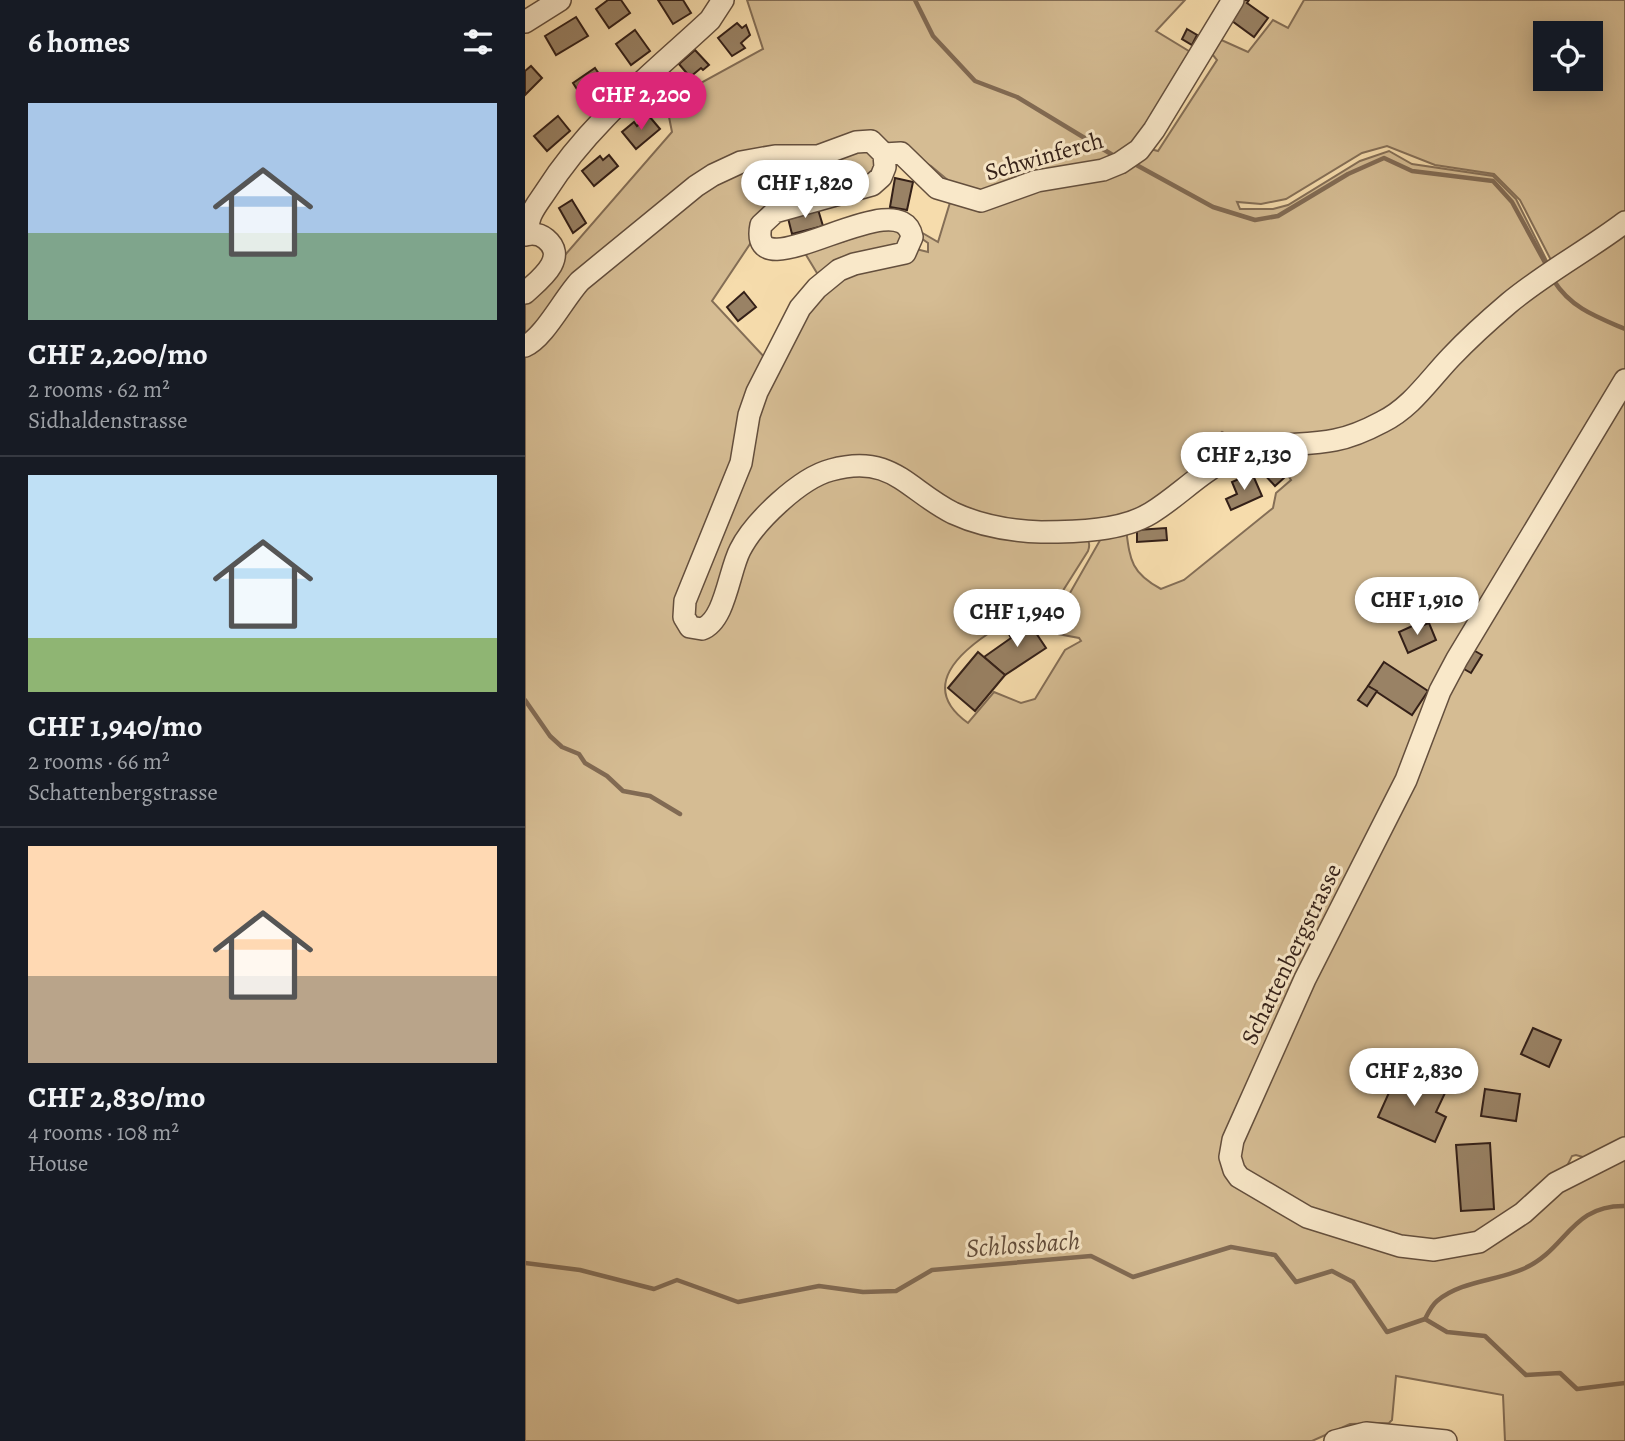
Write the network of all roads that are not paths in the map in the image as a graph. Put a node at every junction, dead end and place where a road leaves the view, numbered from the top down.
1 (560, 0) edge
2 (723, 0) edge
3 (1233, 0) edge
4 (525, 22) edge
5 (884, 154) junction
6 (1625, 222) edge
7 (527, 234) edge
8 (525, 293) edge
9 (525, 346) edge
10 (1625, 380) edge
11 (1625, 1148) edge
12 (1335, 1441) edge
13 (1446, 1441) edge

1 - 4 street
2 - 7 street
3 - 5 street, Schwinferch
5 - 6 street
5 - 9 street
7 - 8 street
10 - 11 street, Schattenbergstrasse
12 - 13 street

